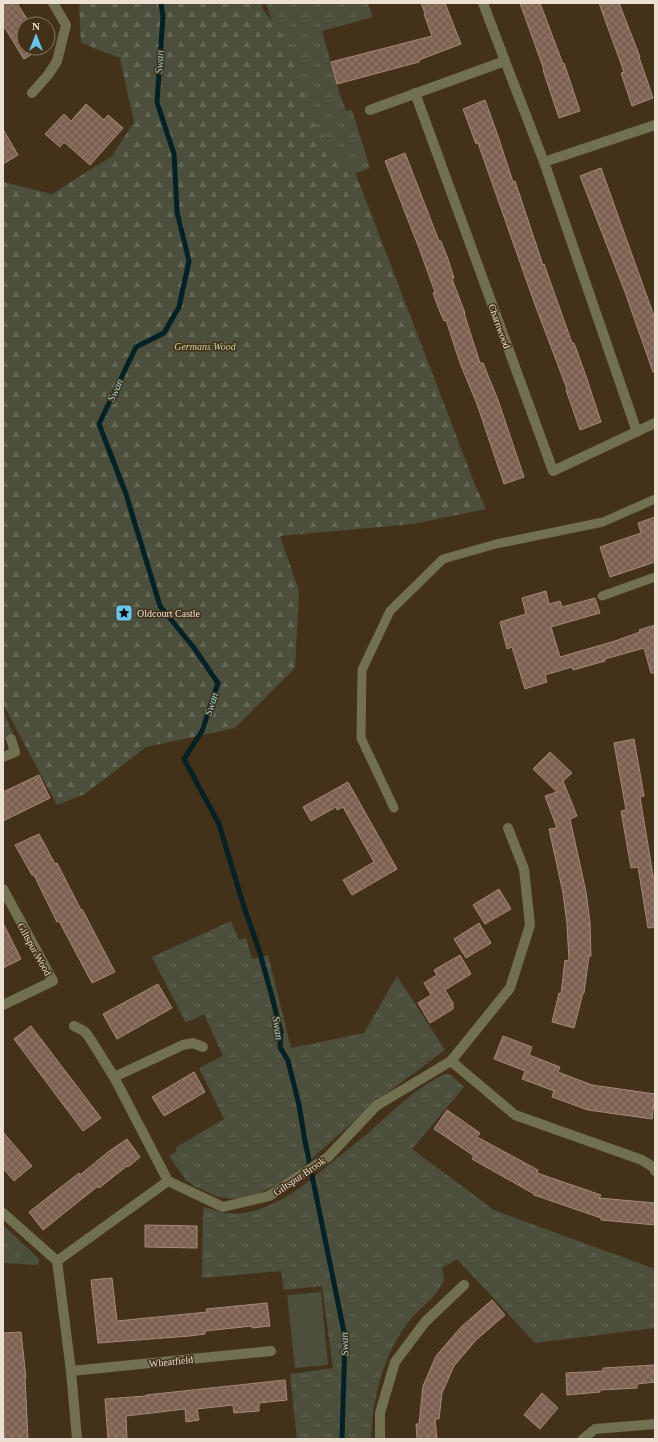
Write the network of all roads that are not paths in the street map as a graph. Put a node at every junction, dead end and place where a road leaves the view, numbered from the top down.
1 (53, 3) edge
2 (483, 3) edge
3 (505, 61) junction
4 (32, 93) dead end
5 (416, 93) junction
6 (370, 110) dead end
7 (655, 125) edge
8 (544, 162) junction
9 (655, 423) edge
10 (638, 432) junction
11 (655, 500) edge
12 (655, 577) edge
13 (602, 596) dead end
14 (11, 739) dead end
15 (3, 757) edge
16 (394, 808) dead end
17 (508, 828) dead end
18 (3, 889) edge
19 (3, 1005) edge
20 (74, 1026) dead end
21 (203, 1047) dead end
22 (451, 1061) junction
23 (114, 1077) junction
24 (655, 1171) edge
25 (168, 1181) junction
26 (3, 1213) edge
27 (57, 1261) junction
28 (464, 1285) dead end
29 (271, 1351) dead end
30 (71, 1371) junction
31 (655, 1424) edge
32 (77, 1439) edge
33 (380, 1439) edge
34 (582, 1439) edge

1 - 4 street
2 - 3 street
3 - 5 street
3 - 8 street
5 - 6 street
5 - 10 street, Charnwood
7 - 8 street
8 - 10 street
9 - 10 street, Charnwood
11 - 16 lane
12 - 13 lane
14 - 15 street
17 - 22 street, Giltspur Brook
18 - 19 street, Giltspur Wood
20 - 23 street
21 - 23 street
22 - 24 street
22 - 25 street, Giltspur Brook
23 - 25 street
25 - 27 street
26 - 27 street
27 - 30 street
28 - 33 street
29 - 30 street, Wheatfield
30 - 32 street
31 - 34 street

